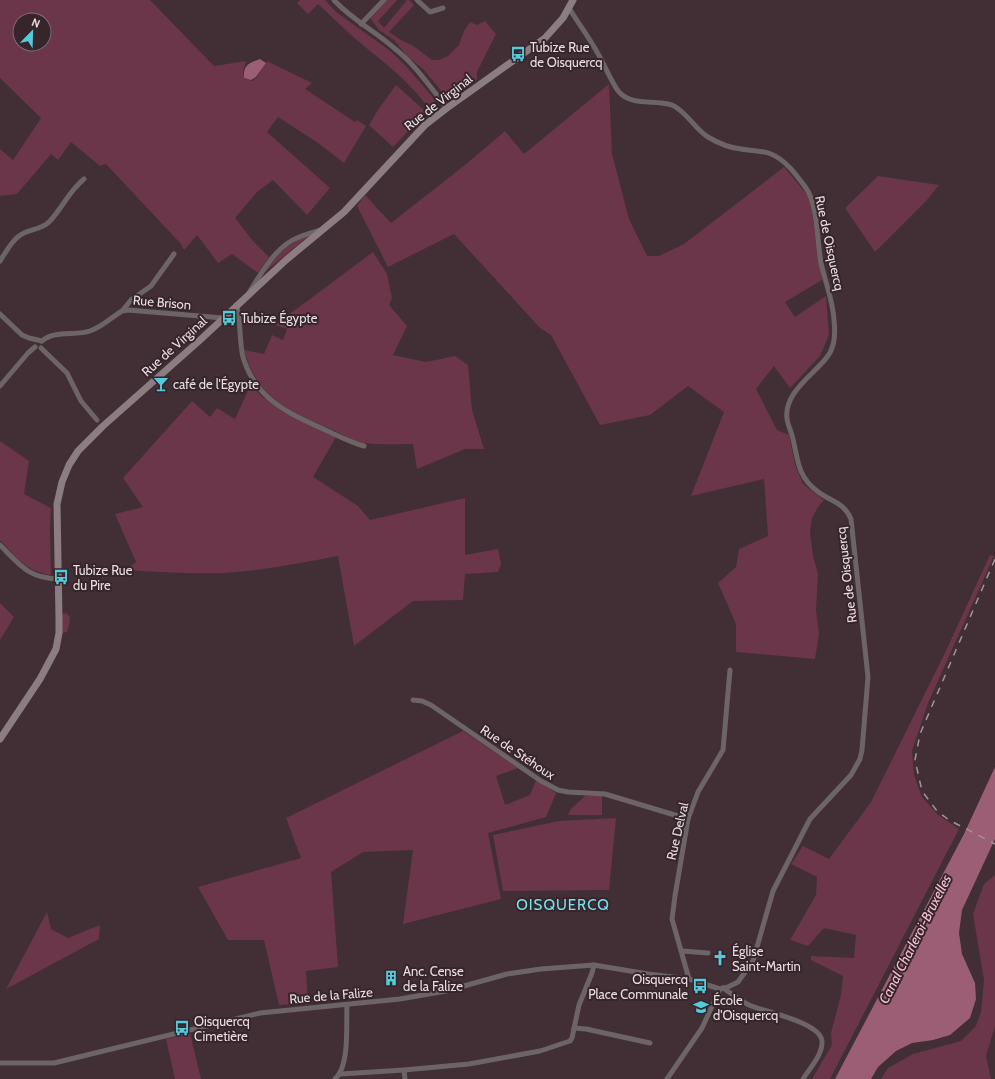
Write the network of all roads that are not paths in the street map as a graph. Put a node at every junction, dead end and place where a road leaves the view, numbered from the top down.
1 (334, 0) edge
2 (384, 0) edge
3 (417, 0) edge
4 (573, 0) edge
5 (443, 8) dead end
6 (570, 8) junction
7 (361, 24) junction
8 (447, 108) junction
9 (84, 179) dead end
10 (324, 229) junction
11 (174, 254) dead end
12 (0, 261) edge
13 (248, 295) junction
14 (236, 305) junction
15 (123, 310) junction
16 (0, 314) edge
17 (223, 318) junction
18 (39, 341) junction
19 (35, 347) junction
20 (41, 348) junction
21 (0, 386) edge
22 (97, 420) dead end
23 (364, 446) dead end
24 (0, 546) edge
25 (58, 580) junction
26 (730, 670) dead end
27 (413, 700) dead end
28 (0, 739) edge
29 (688, 819) junction
30 (682, 951) junction
31 (708, 953) dead end
32 (594, 965) junction
33 (689, 979) junction
34 (722, 988) junction
35 (347, 1005) junction
36 (574, 1028) junction
37 (650, 1043) dead end
38 (0, 1063) edge
39 (404, 1070) junction
40 (341, 1074) junction
41 (335, 1079) edge
42 (405, 1079) edge
43 (667, 1079) edge
44 (803, 1079) edge

1 - 7 street
2 - 7 street
3 - 5 street
4 - 6 street, Rue de Virginal
6 - 8 street, Rue de Virginal
6 - 34 street, Rue de Oisquercq
7 - 8 street
8 - 10 street, Rue de Virginal
9 - 12 street
10 - 13 street, Rue de Virginal
10 - 13 street
11 - 15 street, Rue Brison
13 - 14 street, Rue de Virginal
14 - 17 street, Rue de Virginal
14 - 23 street
15 - 17 street, Rue Brison
15 - 18 street, Rue Brison
16 - 18 street
17 - 25 street, Rue de Virginal
18 - 19 street
18 - 20 street
19 - 20 street
19 - 21 street
20 - 22 street
24 - 25 street
25 - 28 street, Rue de Virginal
26 - 29 street, Rue Delval
27 - 29 street, Rue de Stéhoux
29 - 30 street, Rue Delval
30 - 31 street
30 - 33 street, Rue Delval
32 - 33 street, Rue de la Falize
32 - 35 street, Rue de la Falize
32 - 36 street
33 - 34 street, Rue de la Falize
34 - 43 street
34 - 44 street, Rue de la Falize
35 - 38 street, Rue de la Falize
35 - 40 street
36 - 37 street
36 - 39 street
39 - 40 street
39 - 42 street
40 - 41 street

